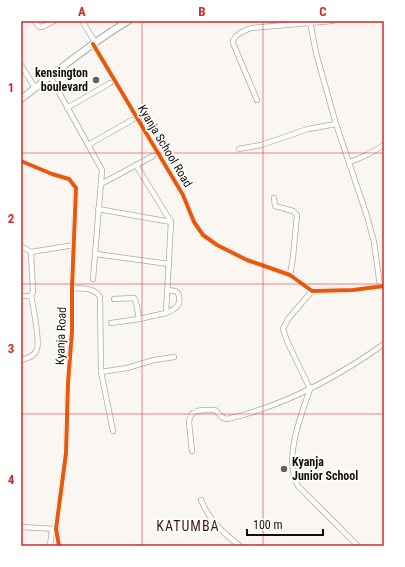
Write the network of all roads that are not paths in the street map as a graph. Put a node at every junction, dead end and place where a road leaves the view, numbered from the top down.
1 (35, 21) edge
2 (54, 21) edge
3 (82, 21) edge
4 (128, 21) edge
5 (332, 21) edge
6 (310, 22) edge
7 (94, 43) junction
8 (21, 65) edge
9 (50, 76) junction
10 (110, 83) dead end
11 (35, 88) junction
12 (21, 99) edge
13 (257, 100) dead end
14 (67, 108) junction
15 (132, 120) dead end
16 (336, 124) junction
17 (88, 145) junction
18 (384, 145) edge
19 (239, 149) dead end
20 (153, 156) dead end
21 (21, 161) edge
22 (350, 162) junction
23 (136, 165) junction
24 (101, 184) junction
25 (274, 198) dead end
26 (98, 209) junction
27 (171, 222) junction
28 (74, 245) junction
29 (21, 246) edge
30 (31, 252) junction
31 (96, 254) junction
32 (169, 264) junction
33 (290, 275) junction
34 (94, 279) dead end
35 (382, 286) edge
36 (72, 288) junction
37 (168, 290) junction
38 (312, 291) junction
39 (31, 295) junction
40 (21, 296) edge
41 (114, 299) dead end
42 (166, 313) junction
43 (139, 319) junction
44 (111, 323) dead end
45 (384, 344) edge
46 (174, 357) dead end
47 (22, 360) dead end
48 (101, 372) junction
49 (310, 389) junction
50 (113, 431) dead end
51 (192, 451) dead end
52 (201, 500) dead end
53 (21, 527) edge
54 (54, 529) junction
55 (50, 546) edge
56 (59, 546) edge
57 (240, 546) edge
58 (358, 546) edge

1 - 2 street
3 - 7 street, Kyanja School Road
4 - 7 main road
5 - 6 street
6 - 13 street
6 - 16 street
7 - 9 main road
7 - 33 street, Kyanja School Road
8 - 11 street
9 - 11 main road
9 - 14 street
10 - 14 street
11 - 12 main road
14 - 17 street
15 - 17 street
16 - 19 street
16 - 22 street
17 - 24 street
18 - 22 street
20 - 23 street
21 - 28 street, Kyanja Road
22 - 35 street
23 - 24 street
23 - 27 street
24 - 26 street
25 - 33 street
26 - 27 street
26 - 31 street
27 - 32 street
28 - 30 street
28 - 36 street, Kyanja Road
29 - 30 street
30 - 39 street
31 - 32 street
31 - 34 street
32 - 37 street
33 - 38 street, Kyanja School Road
35 - 38 street
36 - 48 street
36 - 54 street, Kyanja Road
37 - 42 street
37 - 42 street
38 - 49 street
39 - 40 street
39 - 47 street
41 - 43 street
42 - 43 street
43 - 44 street
45 - 49 street
46 - 48 street
48 - 50 street
49 - 51 street
49 - 58 street
52 - 57 street
53 - 54 street
54 - 55 street
54 - 56 street, Kyanja Road

